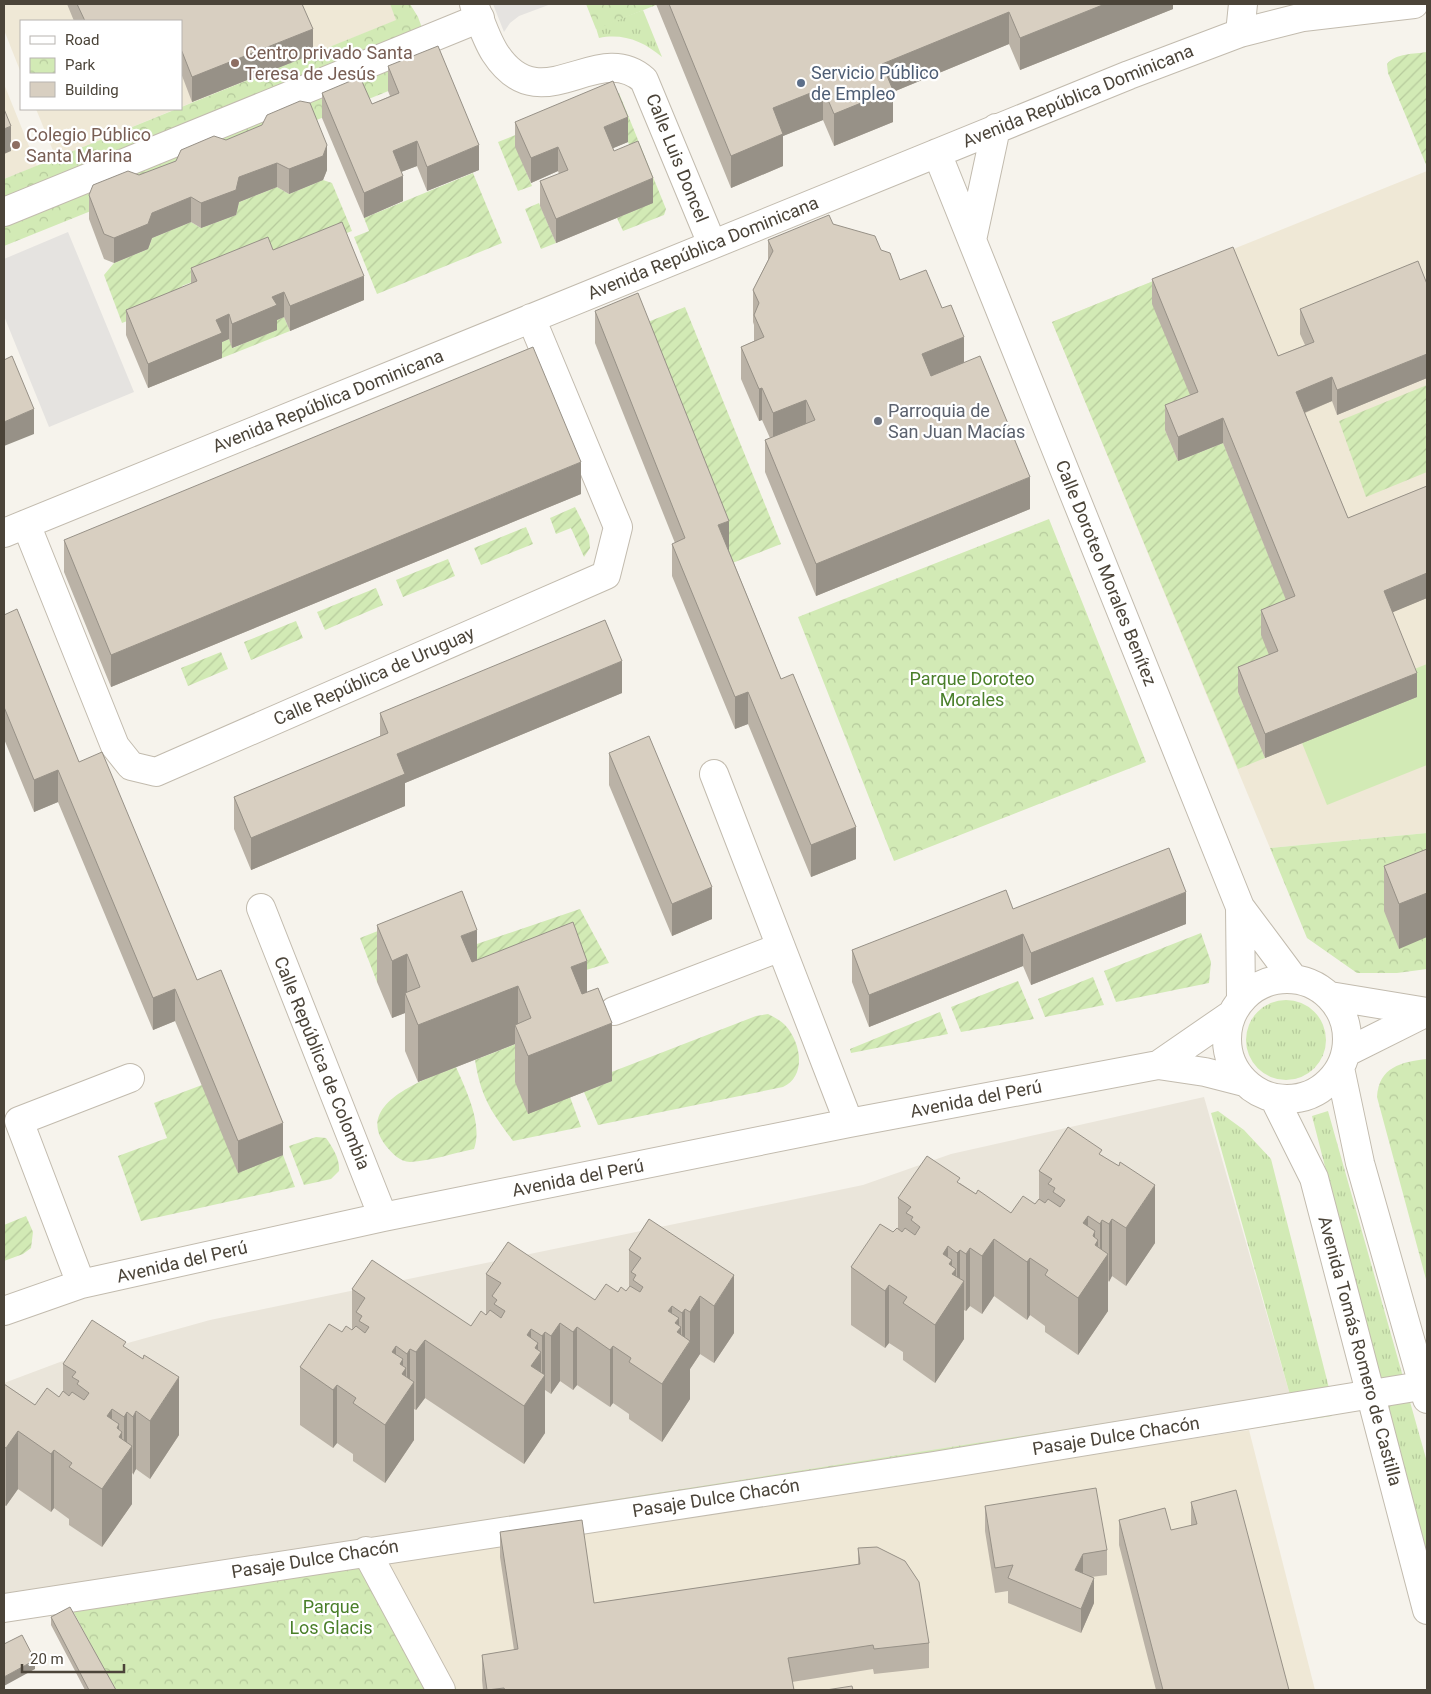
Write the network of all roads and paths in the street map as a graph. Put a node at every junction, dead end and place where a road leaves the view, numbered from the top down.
1 (1243, 4) edge
2 (1414, 4) edge
3 (1371, 6) edge
4 (1301, 10) edge
5 (477, 11) edge
6 (1240, 33) junction
7 (996, 128) junction
8 (937, 153) junction
9 (4, 212) edge
10 (972, 240) junction
11 (712, 244) junction
12 (532, 318) junction
13 (15, 529) edge
14 (714, 774) dead end
15 (1240, 907) junction
16 (261, 908) dead end
17 (781, 948) junction
18 (1293, 978) junction
19 (1330, 996) junction
20 (1236, 1006) junction
21 (614, 1011) dead end
22 (1427, 1012) edge
23 (1344, 1060) junction
24 (1158, 1065) junction
25 (130, 1078) dead end
26 (1244, 1082) junction
27 (1274, 1098) junction
28 (849, 1123) junction
29 (383, 1217) junction
30 (81, 1284) junction
31 (4, 1311) edge
32 (1426, 1390) edge
33 (1371, 1394) junction
34 (366, 1551) junction
35 (4, 1608) edge
36 (1427, 1610) edge
37 (441, 1690) edge

1 - 6 street
2 - 3 street, Avenida República Dominicana
3 - 4 street, Avenida República Dominicana
4 - 6 street, Avenida República Dominicana
5 - 9 street
5 - 11 street, Calle Luis Doncel
6 - 7 street, Avenida República Dominicana
7 - 8 street, Avenida República Dominicana
7 - 10 street
8 - 10 street, Calle Doroteo Morales Benítez
8 - 11 street, Avenida República Dominicana
10 - 15 street, Calle Doroteo Morales Benítez
11 - 12 street, Avenida República Dominicana
12 - 13 street, Avenida República Dominicana
12 - 13 street, Calle República de Uruguay
14 - 17 street
15 - 18 street, Calle Doroteo Morales Benítez
15 - 20 street, Calle Doroteo Morales Benítez
16 - 29 street, Calle República de Colombia
17 - 21 street
17 - 28 street
18 - 19 street
18 - 20 street
19 - 22 street
19 - 23 street
20 - 24 street, Avenida del Perú
20 - 26 street
22 - 23 street
23 - 27 street
23 - 32 street
24 - 26 street, Avenida del Perú
24 - 28 street, Avenida del Perú
25 - 30 street
26 - 27 street
27 - 33 street, Avenida Tomás Romero de Castilla
28 - 29 street, Avenida del Perú
29 - 30 street, Avenida del Perú
30 - 31 street, Avenida del Perú
32 - 33 street, Pasaje Dulce Chacón
33 - 34 street, Pasaje Dulce Chacón
33 - 36 street, Avenida Tomás Romero de Castilla
34 - 35 street, Pasaje Dulce Chacón
34 - 37 street

